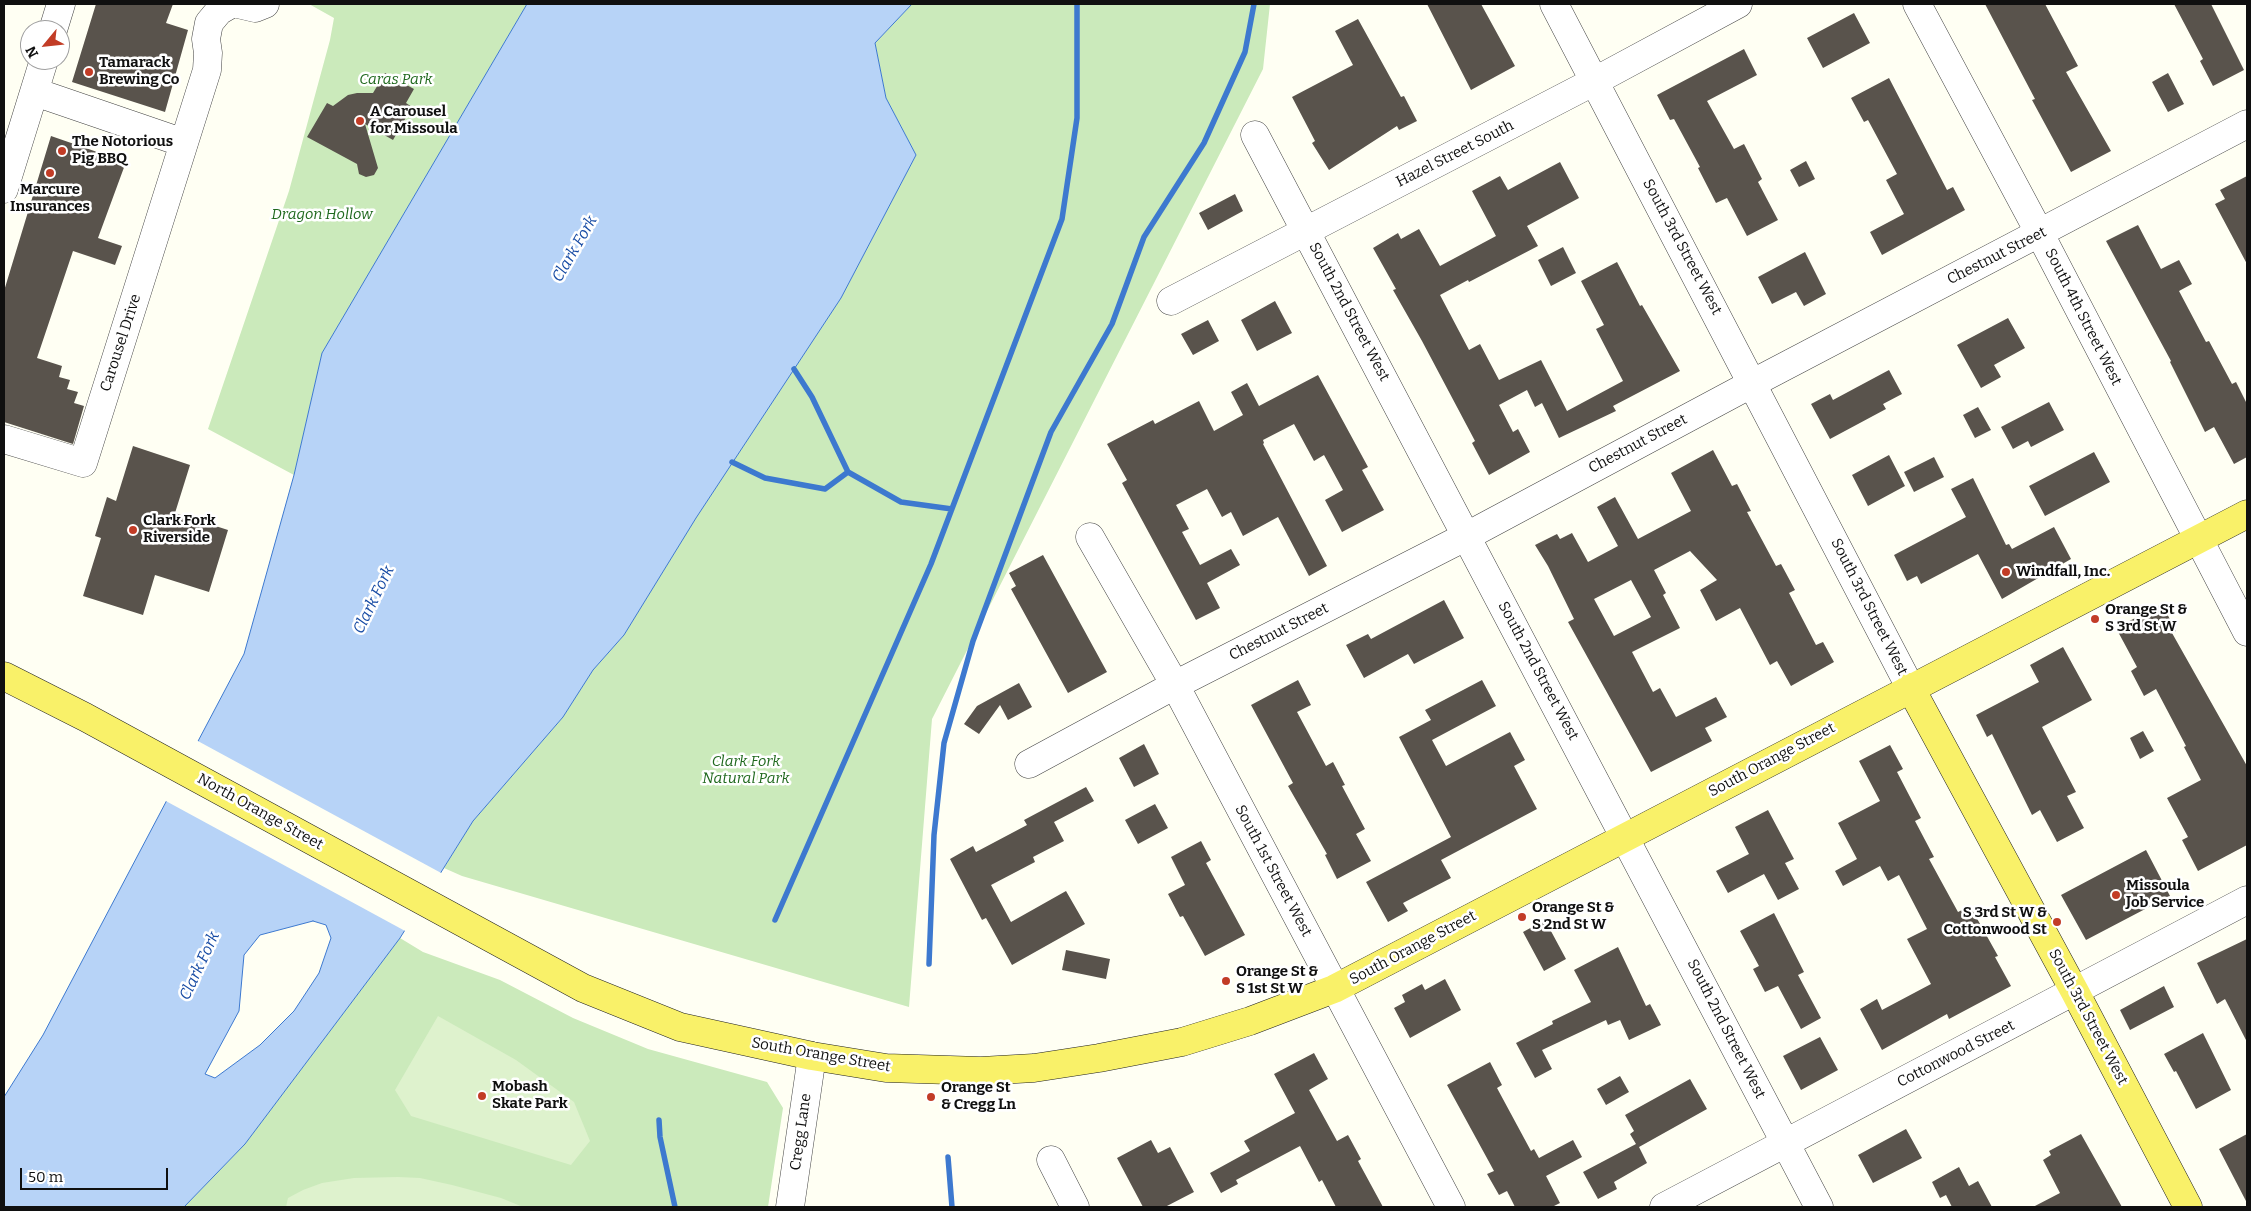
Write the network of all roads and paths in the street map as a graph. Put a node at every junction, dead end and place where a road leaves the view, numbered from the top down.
1 (61, 4) edge
2 (231, 4) edge
3 (238, 4) edge
4 (265, 4) edge
5 (1554, 4) edge
6 (1738, 4) edge
7 (1917, 4) edge
8 (56, 20) edge
9 (41, 70) edge
10 (1596, 81) junction
11 (35, 92) junction
12 (2247, 124) edge
13 (1255, 135) dead end
14 (184, 143) junction
15 (4, 190) edge
16 (1307, 231) junction
17 (2040, 234) junction
18 (1171, 301) dead end
19 (1753, 383) junction
20 (4, 439) edge
21 (2247, 514) edge
22 (1467, 536) junction
23 (1090, 537) dead end
24 (2198, 540) junction
25 (2247, 632) edge
26 (4, 676) edge
27 (1175, 686) junction
28 (1910, 687) junction
29 (1029, 764) dead end
30 (1626, 836) junction
31 (2247, 900) edge
32 (515, 952) joint
33 (1334, 989) junction
34 (2075, 992) junction
35 (812, 1056) junction
36 (1785, 1143) junction
37 (1051, 1160) dead end
38 (790, 1207) edge
39 (1075, 1207) edge
40 (1451, 1207) edge
41 (1664, 1207) edge
42 (1819, 1207) edge
43 (2188, 1207) edge

1 - 8 street
2 - 14 street, Carousel Drive
3 - 4 street
5 - 10 street, South 3rd Street West
6 - 10 street, Hazel Street South
7 - 17 street, South 4th Street West
9 - 11 street
10 - 16 street, Hazel Street South
10 - 19 street, South 3rd Street West
11 - 14 street
11 - 15 street
12 - 17 street, Chestnut Street
13 - 16 street, South 2nd Street West
14 - 20 street, Carousel Drive
16 - 18 street, Hazel Street South
16 - 22 street, South 2nd Street West
17 - 19 street, Chestnut Street
17 - 24 street, South 4th Street West
19 - 22 street, Chestnut Street
19 - 28 street, South 3rd Street West
21 - 24 main road, South Orange Street
22 - 27 street, Chestnut Street
22 - 30 street, South 2nd Street West
23 - 27 street, South 1st Street West
24 - 25 street, South 4th Street West
24 - 28 main road, South Orange Street
26 - 32 main road, North Orange Street
27 - 29 street, Chestnut Street
27 - 33 street, South 1st Street West
28 - 30 main road, South Orange Street
28 - 34 main road, South 3rd Street West
30 - 33 main road, South Orange Street
30 - 36 street, South 2nd Street West
31 - 34 street, Cottonwood Street
32 - 35 main road, South Orange Street
33 - 35 main road, South Orange Street
33 - 40 street, South 1st Street West
34 - 36 street, Cottonwood Street
34 - 43 main road, South 3rd Street West
35 - 38 street, Cregg Lane
36 - 41 street, Cottonwood Street
36 - 42 street, South 2nd Street West
37 - 39 street

